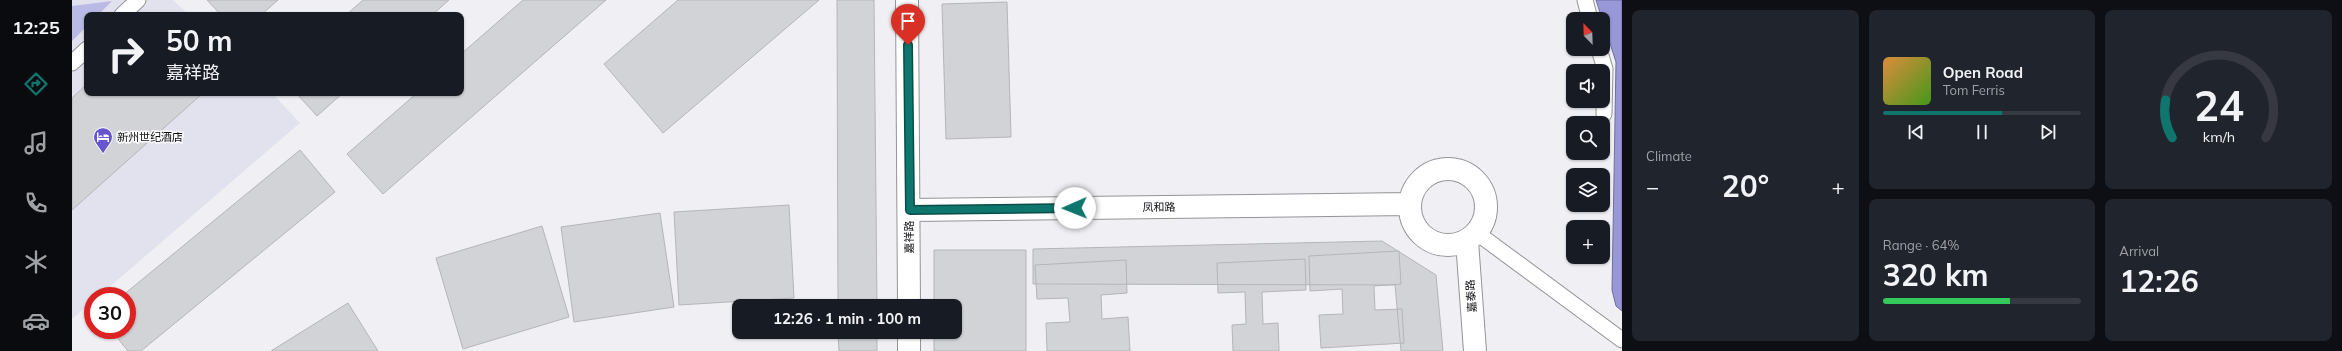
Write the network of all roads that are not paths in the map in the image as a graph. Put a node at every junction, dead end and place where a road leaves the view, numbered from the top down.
1 (138, 0) edge
2 (907, 0) edge
3 (1584, 0) edge
4 (125, 12) edge
5 (1588, 12) edge
6 (84, 52) edge
7 (1601, 56) edge
8 (72, 63) edge
9 (1604, 114) dead end
10 (1409, 204) junction
11 (910, 210) junction
12 (1472, 237) junction
13 (909, 299) edge
14 (909, 339) edge
15 (1622, 340) edge
16 (909, 351) edge
17 (1475, 351) edge

1 - 4 lane
2 - 11 street, 嘉祥路
3 - 5 lane
6 - 8 lane
7 - 9 lane
10 - 11 street, 凤和路
10 - 12 street
10 - 12 street
11 - 13 street, 嘉祥路
12 - 15 lane
12 - 17 street, 嘉泰路
14 - 16 street

